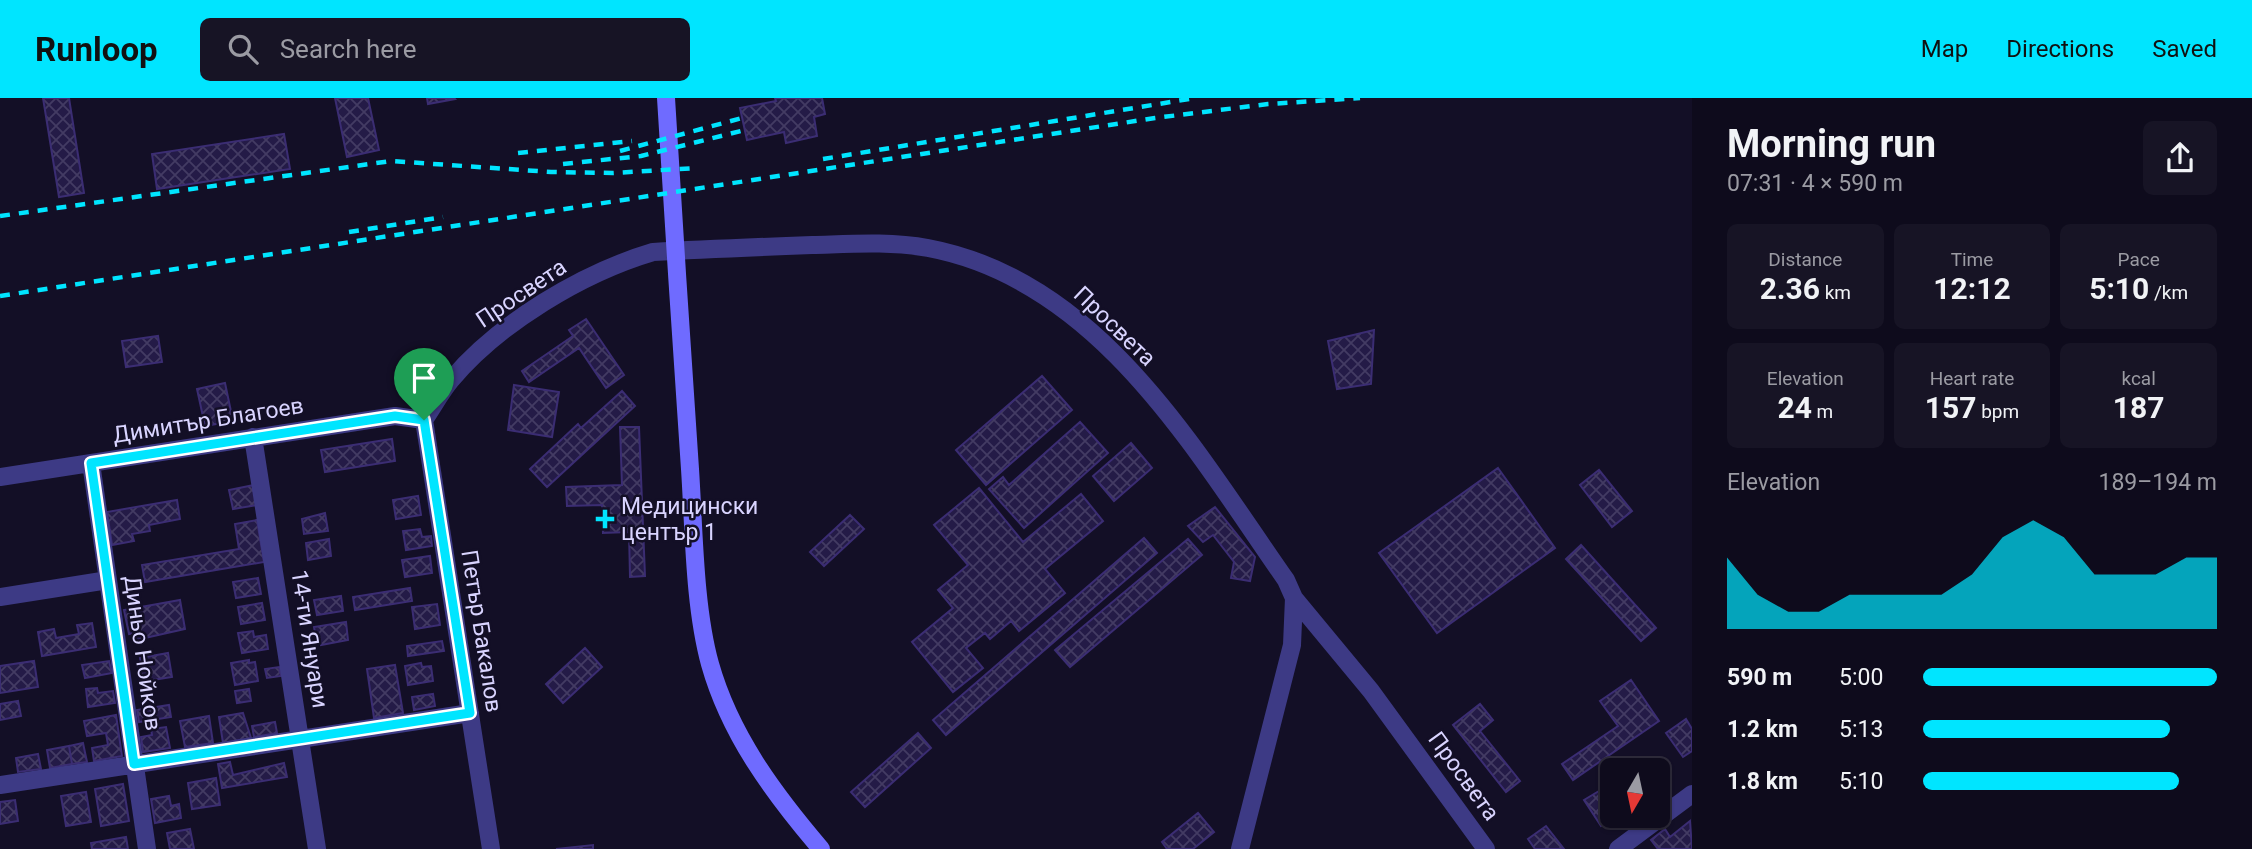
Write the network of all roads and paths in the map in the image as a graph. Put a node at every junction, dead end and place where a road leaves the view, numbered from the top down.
1 (666, 98) edge
2 (424, 420) junction
3 (253, 437) junction
4 (91, 463) junction
5 (0, 477) edge
6 (108, 580) junction
7 (0, 597) edge
8 (1293, 598) junction
9 (470, 713) junction
10 (300, 739) junction
11 (134, 764) junction
12 (0, 785) edge
13 (1692, 794) edge
14 (1246, 844) edge
15 (147, 849) edge
16 (317, 849) edge
17 (491, 849) edge
18 (821, 849) edge
19 (1486, 849) edge
20 (1618, 849) edge

1 - 18 main road
2 - 3 street, Димитър Благоев
2 - 8 street, Просвета
2 - 9 street, Петър Бакалов
3 - 4 street, Димитър Благоев
3 - 10 street, 14-ти Януари
4 - 5 street, Димитър Благоев
4 - 6 street, Диньо Нойков
6 - 7 street
6 - 11 street, Диньо Нойков
8 - 14 street
8 - 19 street, Просвета
9 - 10 street
9 - 17 street, Петър Бакалов
10 - 11 street
10 - 16 street, 14-ти Януари
11 - 12 street
11 - 15 street, Диньо Нойков
13 - 20 street

